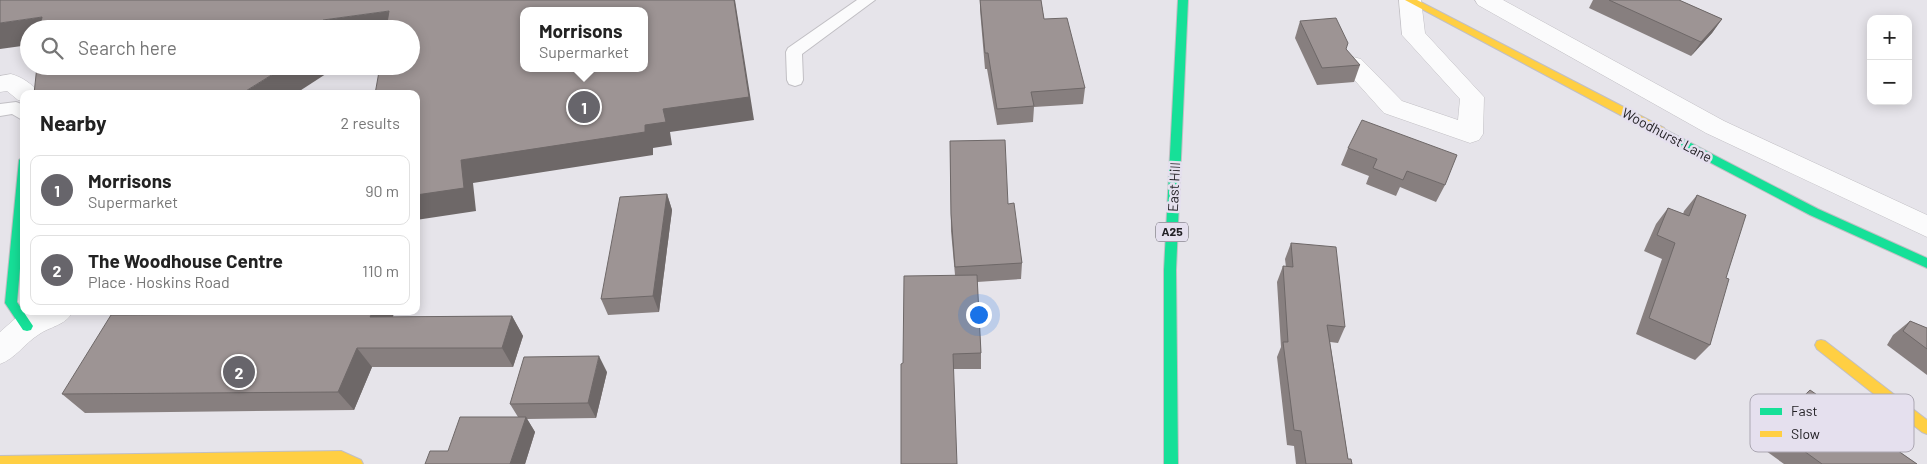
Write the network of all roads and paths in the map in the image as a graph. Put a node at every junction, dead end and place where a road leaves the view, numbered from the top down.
1 (867, 0) edge
2 (1183, 0) edge
3 (1410, 0) edge
4 (1486, 0) edge
5 (1353, 65) edge
6 (795, 80) dead end
7 (0, 110) edge
8 (20, 112) edge
9 (20, 201) edge
10 (1927, 227) edge
11 (1927, 263) edge
12 (50, 315) edge
13 (27, 326) junction
14 (1821, 345) dead end
15 (0, 351) edge
16 (1884, 394) edge
17 (1914, 418) edge
18 (1927, 428) edge
19 (0, 462) edge
20 (356, 464) edge
21 (1171, 464) edge

1 - 6 lane
2 - 21 street, East Hill / A25
3 - 5 street
3 - 11 street, Woodhurst Lane
4 - 10 street
7 - 8 lane
9 - 13 street
12 - 13 street
13 - 15 street
14 - 16 street
17 - 18 street
19 - 20 street

